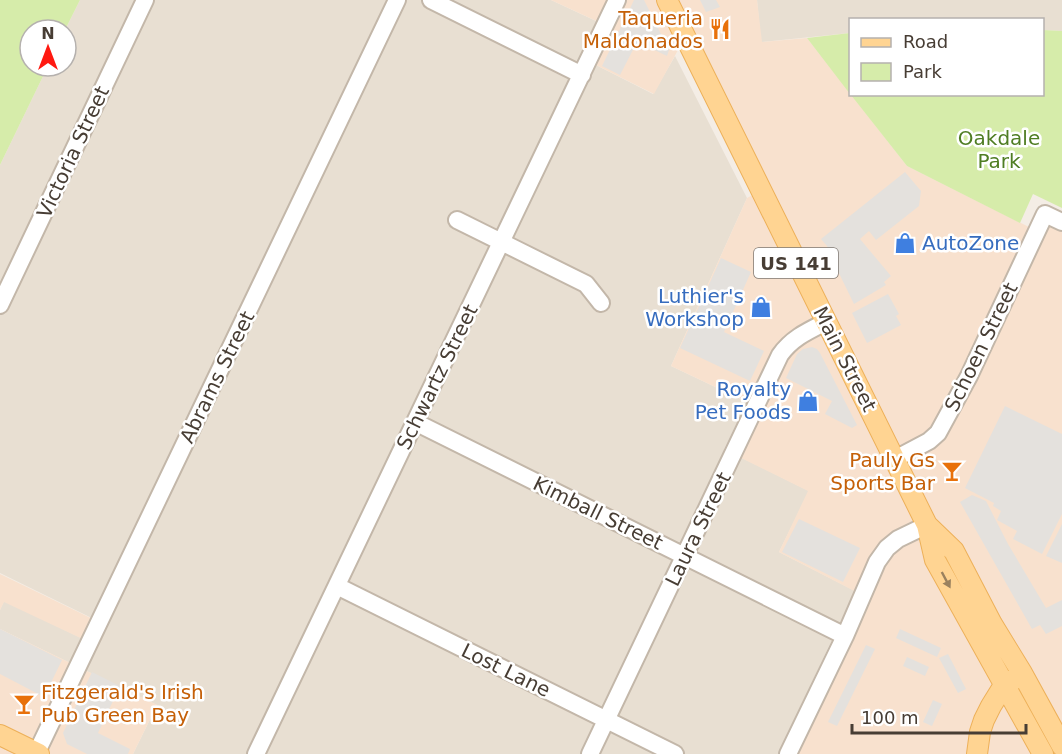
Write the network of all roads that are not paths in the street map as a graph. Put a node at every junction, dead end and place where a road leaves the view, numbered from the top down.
1 (145, 0) edge
2 (398, 0) edge
3 (431, 0) edge
4 (617, 0) edge
5 (667, 0) edge
6 (582, 75) junction
7 (457, 219) dead end
8 (1062, 222) edge
9 (502, 242) junction
10 (601, 303) dead end
11 (0, 305) edge
12 (826, 322) junction
13 (415, 422) junction
14 (895, 459) junction
15 (927, 525) junction
16 (685, 556) junction
17 (337, 585) junction
18 (844, 636) junction
19 (1022, 674) junction
20 (1004, 685) junction
21 (606, 720) junction
22 (0, 735) edge
23 (1062, 746) edge
24 (37, 754) edge
25 (256, 754) edge
26 (590, 754) edge
27 (675, 754) edge
28 (788, 754) edge
29 (977, 754) edge
30 (1043, 754) edge

1 - 11 street, Victoria Street
2 - 24 street, Abrams Street
3 - 6 street
4 - 6 street, Schwartz Street
5 - 12 main road, Main Street / US 141
6 - 9 street, Schwartz Street
7 - 9 street
8 - 14 street, Schoen Street
9 - 10 street
9 - 13 street, Schwartz Street
12 - 14 main road, Main Street / US 141
12 - 16 street, Laura Street
13 - 16 street, Kimball Street
13 - 17 street, Schwartz Street
14 - 15 main road, Main Street / US 141
15 - 18 street
15 - 19 main road, Main Street / US 141
15 -> 20 main road, Main Street / US 141
16 - 18 street, Kimball Street
16 - 21 street, Laura Street
17 - 21 street, Lost Lane
17 - 25 street, Schwartz Street
18 - 28 street
19 - 20 main road
19 - 23 main road, Main Street / US 141
20 - 29 main road
20 - 30 main road, Main Street / US 141
21 - 26 street, Laura Street
21 - 27 street, Lost Lane
22 - 24 main road

